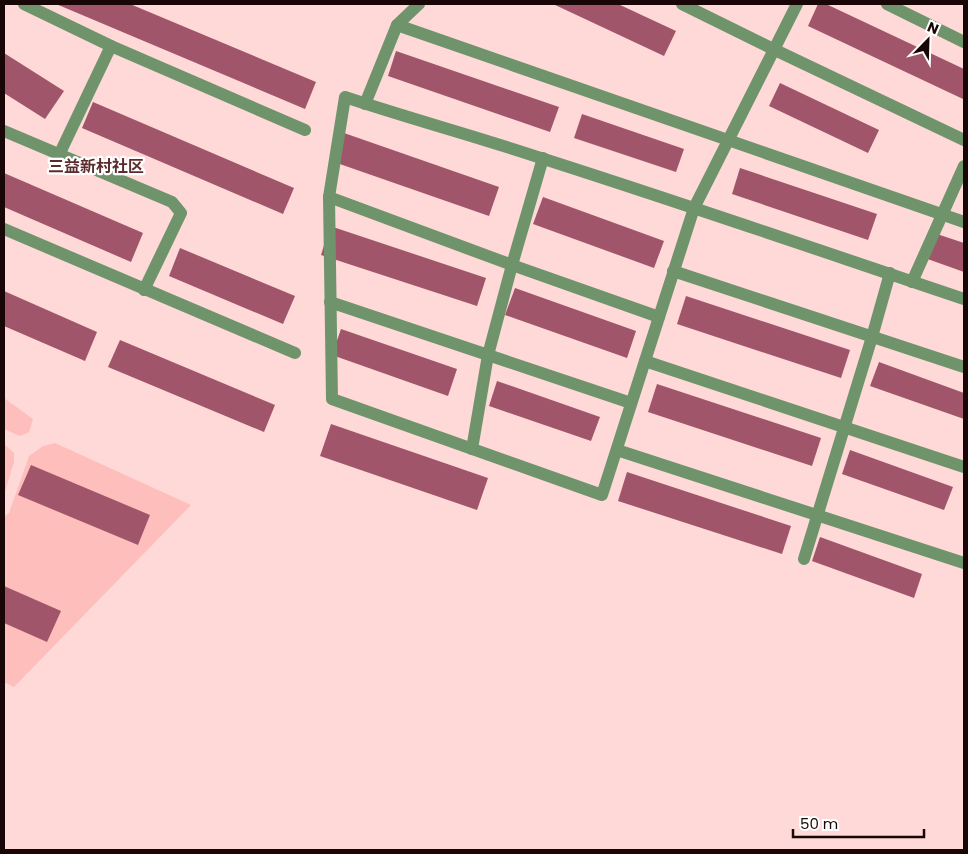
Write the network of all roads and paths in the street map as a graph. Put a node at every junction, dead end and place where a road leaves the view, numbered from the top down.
1 (24, 4) edge
2 (419, 4) edge
3 (682, 4) edge
4 (797, 4) edge
5 (887, 4) edge
6 (397, 25) junction
7 (964, 42) edge
8 (111, 46) junction
9 (773, 49) junction
10 (366, 104) junction
11 (305, 130) dead end
12 (4, 131) edge
13 (729, 139) junction
14 (964, 140) edge
15 (59, 155) junction
16 (543, 158) junction
17 (964, 166) edge
18 (329, 197) junction
19 (694, 208) junction
20 (942, 215) junction
21 (964, 222) edge
22 (4, 229) edge
23 (512, 265) junction
24 (673, 271) junction
25 (890, 273) junction
26 (912, 282) junction
27 (144, 290) junction
28 (964, 299) edge
29 (330, 302) junction
30 (659, 317) junction
31 (872, 337) junction
32 (296, 353) dead end
33 (488, 355) junction
34 (645, 361) junction
35 (964, 367) edge
36 (631, 403) junction
37 (845, 427) junction
38 (472, 449) junction
39 (617, 450) junction
40 (964, 467) edge
41 (818, 515) junction
42 (963, 558) edge
43 (804, 559) dead end

1 - 8 street
2 - 6 street
3 - 9 street
4 - 9 street
5 - 7 street
6 - 10 street
6 - 13 street
8 - 11 street
8 - 15 street
9 - 13 street
9 - 14 street
10 - 16 street
10 - 18 street
12 - 15 street
13 - 19 street
13 - 20 street
15 - 27 street
16 - 19 street
16 - 23 street
17 - 20 street
18 - 23 street
18 - 29 street
19 - 24 street
19 - 25 street
20 - 21 street
20 - 26 street
22 - 27 street
23 - 30 street
23 - 33 street
24 - 30 street
24 - 31 street
25 - 26 street
25 - 31 street
26 - 28 street
27 - 32 street
29 - 33 street
29 - 38 street
30 - 34 street
31 - 35 street
31 - 37 street
33 - 36 street
33 - 38 street
34 - 36 street
34 - 37 street
36 - 39 street
37 - 40 street
37 - 41 street
38 - 39 street
39 - 41 street
41 - 42 street
41 - 43 street

